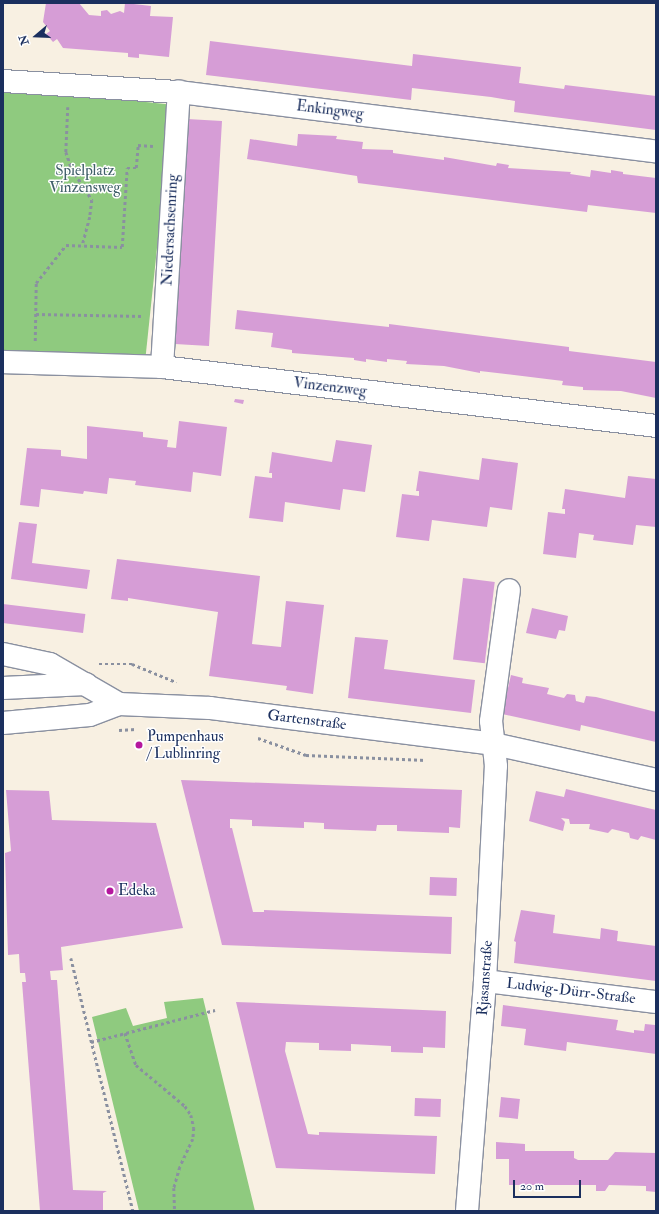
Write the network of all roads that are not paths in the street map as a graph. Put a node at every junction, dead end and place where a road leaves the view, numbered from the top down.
1 (3, 81) edge
2 (179, 92) junction
3 (656, 150) edge
4 (3, 362) edge
5 (162, 367) junction
6 (656, 426) edge
7 (509, 590) dead end
8 (3, 654) edge
9 (86, 684) junction
10 (3, 688) edge
11 (119, 704) junction
12 (3, 722) edge
13 (494, 744) junction
14 (656, 780) edge
15 (485, 981) junction
16 (656, 1002) edge
17 (467, 1211) edge

1 - 2 street, Enkingweg
2 - 3 street, Enkingweg
2 - 5 street, Niedersachsenring
4 - 5 street, Vinzenzweg
5 - 6 street, Vinzenzweg
7 - 13 street
8 - 9 street, Gartenstraße
9 - 10 street
9 - 11 street, Gartenstraße
11 - 12 street, Gartenstraße
11 - 13 street, Gartenstraße
13 - 14 street, Gartenstraße
13 - 15 street, Rjasanstraße
15 - 16 street, Ludwig-Dürr-Straße
15 - 17 street, Rjasanstraße

